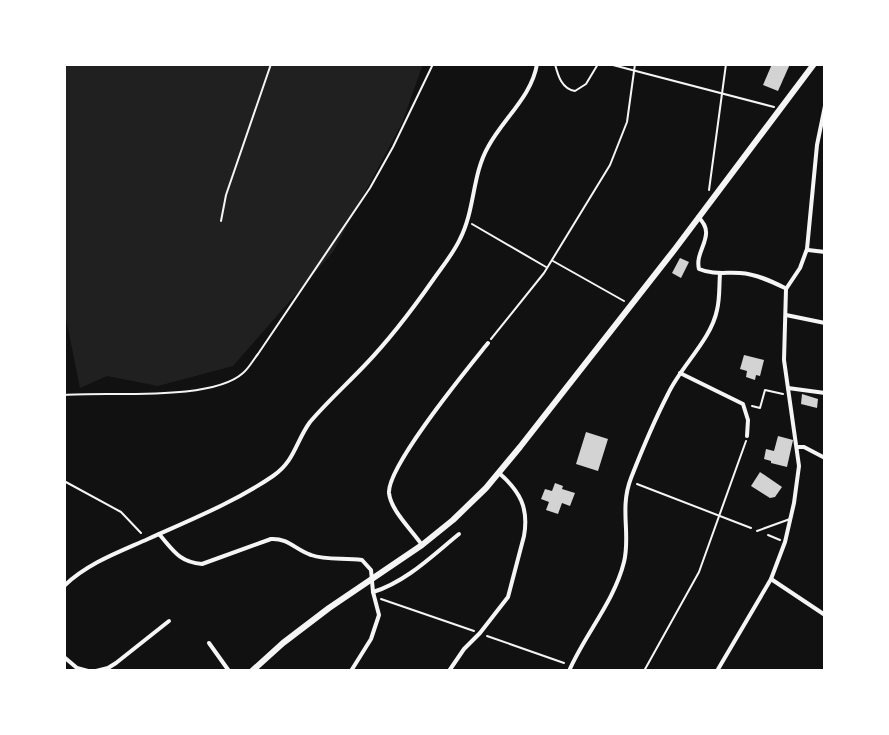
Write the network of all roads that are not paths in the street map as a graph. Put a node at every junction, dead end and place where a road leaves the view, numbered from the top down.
1 (537, 64) edge
2 (814, 64) edge
3 (825, 106) edge
4 (817, 145) junction
5 (825, 145) edge
6 (698, 217) junction
7 (807, 249) junction
8 (825, 252) edge
9 (720, 274) junction
10 (786, 289) junction
11 (786, 315) junction
12 (825, 323) edge
13 (488, 343) road end
14 (680, 373) junction
15 (788, 388) junction
16 (825, 393) edge
17 (747, 436) road end
18 (797, 447) junction
19 (825, 458) edge
20 (499, 473) junction
21 (791, 518) junction
22 (757, 531) dead end
23 (159, 534) junction
24 (459, 534) dead end
25 (422, 545) junction
26 (771, 579) junction
27 (372, 581) junction
28 (64, 586) edge
29 (373, 592) junction
30 (825, 615) edge
31 (169, 621) dead end
32 (209, 643) dead end
33 (64, 657) edge
34 (570, 668) edge
35 (88, 671) edge
36 (96, 671) edge
37 (229, 671) edge
38 (252, 671) edge
39 (351, 671) edge
40 (449, 671) edge
41 (717, 671) edge

1 - 23 street
2 - 6 main road
3 - 4 street
4 - 5 street
4 - 7 street
6 - 9 street
6 - 20 main road
7 - 8 street
7 - 10 street
9 - 10 street
9 - 14 street
10 - 11 street
11 - 12 street
11 - 15 street
13 - 25 street
14 - 17 street
14 - 34 street
15 - 16 street
15 - 18 street
18 - 19 street
18 - 21 street
20 - 25 main road
20 - 40 street
21 - 22 lane
21 - 26 street
23 - 27 street
23 - 28 street
24 - 29 street
25 - 27 main road
26 - 30 street
26 - 41 street
27 - 29 street
27 - 38 main road
29 - 39 street
31 - 36 street
32 - 37 street
33 - 35 street

